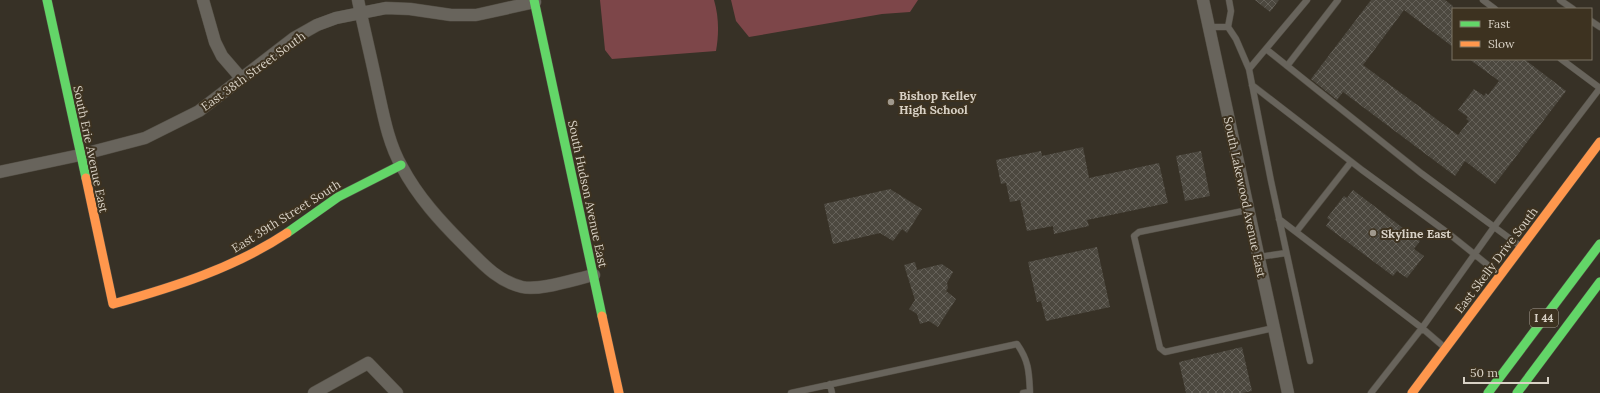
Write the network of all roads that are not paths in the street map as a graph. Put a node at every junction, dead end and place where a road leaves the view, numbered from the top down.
1 (47, 0) edge
2 (203, 0) edge
3 (358, 0) edge
4 (1203, 0) edge
5 (1229, 0) edge
6 (1307, 0) edge
7 (1338, 0) edge
8 (1483, 0) edge
9 (1560, 0) edge
10 (534, 1) edge
11 (1494, 8) edge
12 (1572, 8) edge
13 (361, 12) junction
14 (1209, 27) junction
15 (1228, 27) junction
16 (1266, 49) junction
17 (1562, 60) edge
18 (1287, 66) junction
19 (1249, 69) junction
20 (241, 78) junction
21 (1252, 85) junction
22 (1600, 88) edge
23 (1600, 142) edge
24 (80, 155) junction
25 (1351, 162) junction
26 (401, 165) junction
27 (0, 172) edge
28 (1248, 210) junction
29 (1279, 219) junction
30 (1494, 227) junction
31 (1296, 232) junction
32 (1600, 244) edge
33 (1521, 247) junction
34 (1286, 253) junction
35 (1475, 255) junction
36 (1259, 257) junction
37 (594, 275) junction
38 (1500, 275) junction
39 (1600, 282) edge
40 (113, 304) joint
41 (1274, 328) junction
42 (1422, 328) junction
43 (1446, 348) junction
44 (1310, 361) dead end
45 (1539, 364) junction
46 (830, 384) junction
47 (314, 393) edge
48 (397, 393) edge
49 (619, 393) edge
50 (791, 393) edge
51 (832, 393) edge
52 (1023, 393) edge
53 (1288, 393) edge
54 (1371, 393) edge
55 (1412, 393) edge
56 (1488, 393) edge
57 (1517, 393) edge
58 (1526, 393) edge

1 - 24 main road, South Erie Avenue East
2 - 20 street
3 - 13 street
4 - 14 street, South Lakewood Avenue East
5 - 15 lane
6 - 16 lane
7 - 18 lane
8 - 11 lane
9 - 12 lane
10 - 13 street, East 38th Street South
10 - 37 main road, South Hudson Avenue East
13 - 20 street, East 38th Street South
13 - 26 street
14 - 15 lane
14 - 28 street, South Lakewood Avenue East
15 - 19 lane
16 - 18 lane
16 - 19 lane
17 - 22 lane
18 - 30 lane
19 - 21 lane
20 - 24 street, East 38th Street South
21 - 25 lane
21 - 29 lane
22 - 30 lane
23 - 33 main road, East Skelly Drive South
24 - 27 street, East 38th Street South
24 - 40 main road, South Erie Avenue East
25 - 31 lane
25 - 35 lane
26 - 37 street
26 - 40 main road, East 39th Street South
28 - 36 street, South Lakewood Avenue East
28 - 41 lane
29 - 31 lane
29 - 34 lane
30 - 33 lane
30 - 35 lane
31 - 42 lane
32 - 56 main road, I 44
33 - 38 main road, East Skelly Drive South
34 - 36 lane
34 - 44 lane
35 - 38 lane
35 - 42 lane
36 - 41 street, South Lakewood Avenue East
37 - 49 main road, South Hudson Avenue East
38 - 43 main road, East Skelly Drive South
39 - 45 main road, I 44
41 - 53 street, South Lakewood Avenue East
42 - 43 lane
42 - 54 lane
43 - 55 main road, East Skelly Drive South
45 - 57 main road, I 44
45 - 58 main road
46 - 50 lane
46 - 51 lane
46 - 52 lane
47 - 48 street

